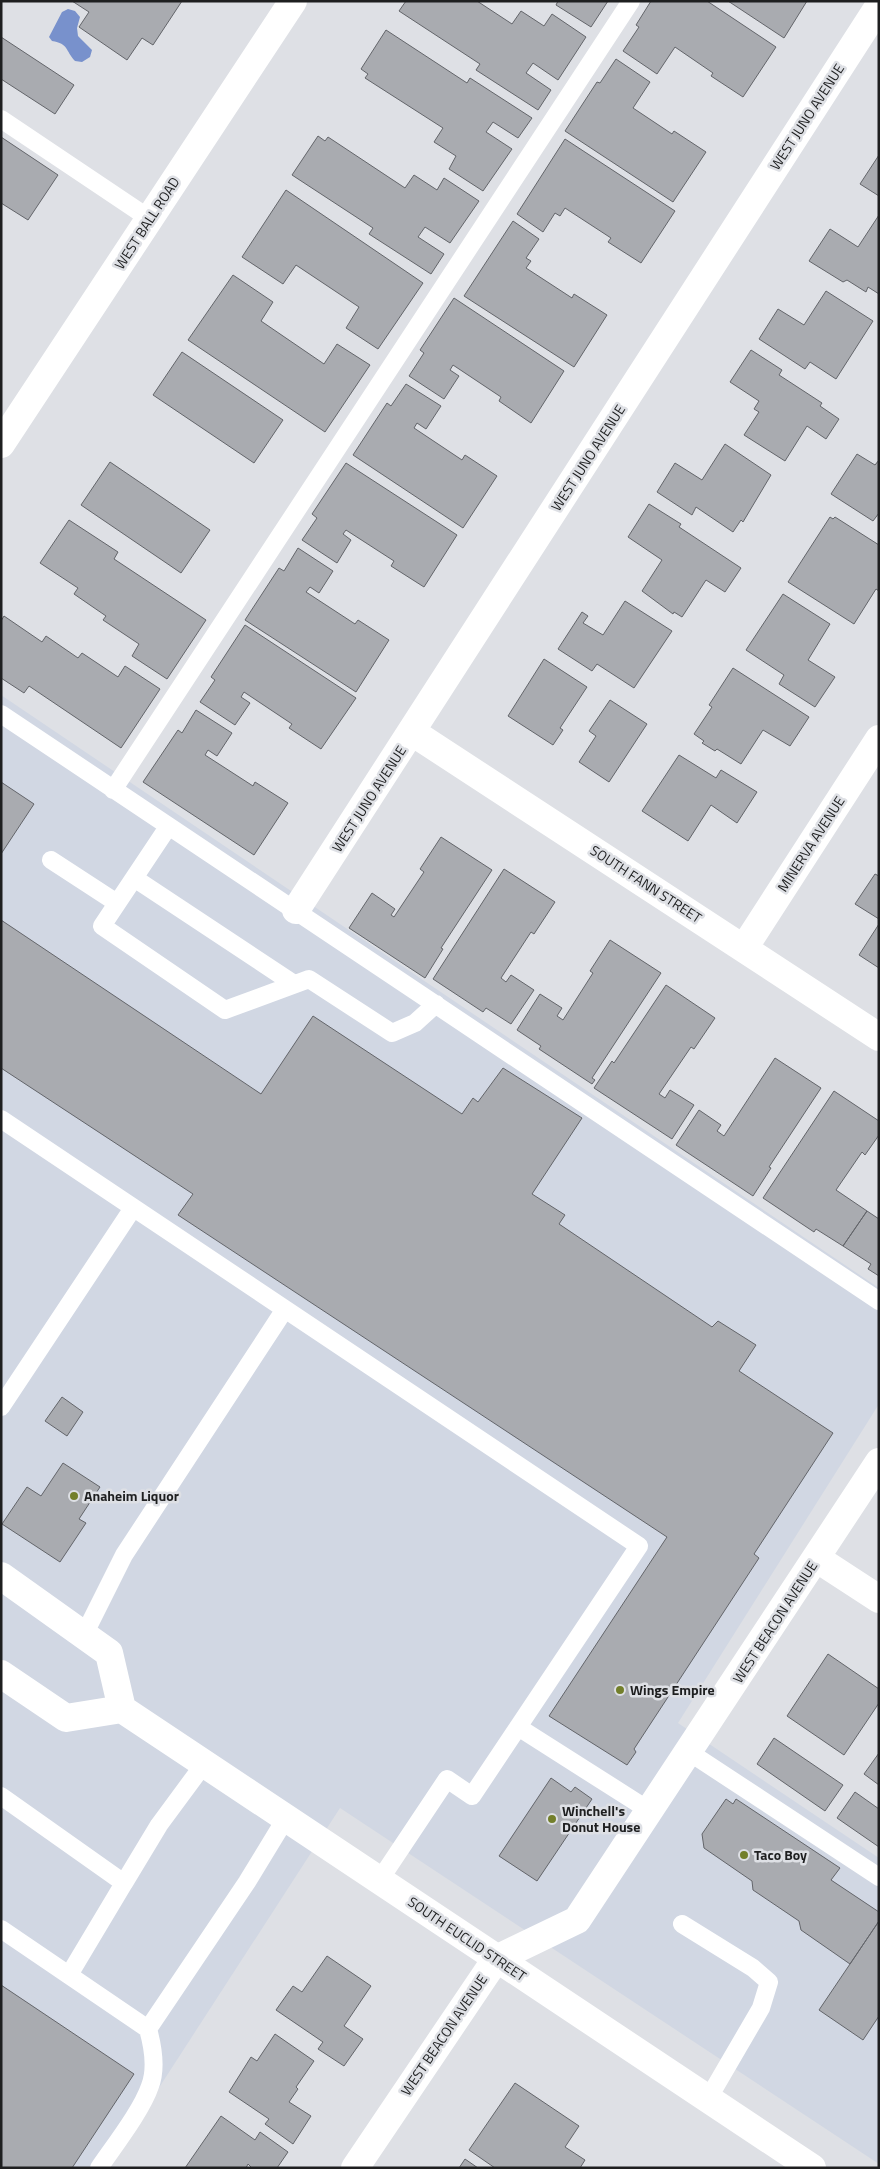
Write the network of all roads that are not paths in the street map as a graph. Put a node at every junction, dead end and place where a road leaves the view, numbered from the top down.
1 (294, 1) edge
2 (631, 1) edge
3 (879, 6) edge
4 (1, 118) edge
5 (150, 219) junction
6 (1, 444) edge
7 (1, 714) edge
8 (412, 732) junction
9 (879, 739) edge
10 (113, 790) junction
11 (168, 827) junction
12 (51, 860) dead end
13 (134, 878) junction
14 (117, 903) junction
15 (296, 910) junction
16 (744, 948) junction
17 (294, 984) junction
18 (436, 1004) junction
19 (879, 1037) edge
20 (1, 1119) edge
21 (133, 1208) junction
22 (879, 1302) edge
23 (285, 1309) junction
24 (1, 1407) edge
25 (879, 1462) edge
26 (816, 1558) junction
27 (1, 1576) edge
28 (879, 1599) edge
29 (84, 1635) junction
30 (1, 1674) edge
31 (122, 1709) junction
32 (518, 1727) junction
33 (689, 1752) junction
34 (204, 1764) junction
35 (1, 1796) edge
36 (650, 1811) junction
37 (286, 1818) junction
38 (879, 1877) edge
39 (379, 1881) junction
40 (124, 1882) junction
41 (682, 1924) dead end
42 (1, 1929) edge
43 (496, 1959) junction
44 (69, 1975) junction
45 (148, 2029) junction
46 (708, 2099) junction
47 (99, 2168) edge
48 (355, 2168) edge
49 (812, 2168) edge

1 - 5 street, WEST BALL ROAD
2 - 10 lane
3 - 8 street, WEST JUNO AVENUE
4 - 5 lane
5 - 6 street, WEST BALL ROAD
7 - 10 lane
8 - 15 street, WEST JUNO AVENUE
8 - 16 street, SOUTH FANN STREET
9 - 16 street, MINERVA AVENUE
10 - 11 lane
11 - 13 lane
11 - 15 lane
12 - 14 lane
13 - 14 lane
13 - 17 lane
14 - 17 lane
15 - 18 lane
16 - 19 street, SOUTH FANN STREET
17 - 18 lane
18 - 22 lane
20 - 21 lane
21 - 23 lane
21 - 24 lane
23 - 29 lane
23 - 32 lane
25 - 26 street, WEST BEACON AVENUE
26 - 28 street
26 - 33 street, WEST BEACON AVENUE
27 - 29 street
29 - 31 street
30 - 31 street
31 - 34 street, SOUTH EUCLID STREET
32 - 36 lane
32 - 39 lane
33 - 36 street, WEST BEACON AVENUE
33 - 38 lane
34 - 37 street, SOUTH EUCLID STREET
34 - 40 lane
35 - 40 lane
36 - 43 street, WEST BEACON AVENUE
37 - 39 street, SOUTH EUCLID STREET
37 - 45 lane
39 - 43 street, SOUTH EUCLID STREET
40 - 44 lane
41 - 46 lane
42 - 44 lane
43 - 46 street, SOUTH EUCLID STREET
43 - 48 street, WEST BEACON AVENUE
44 - 45 lane
45 - 47 lane
46 - 49 street, SOUTH EUCLID STREET

